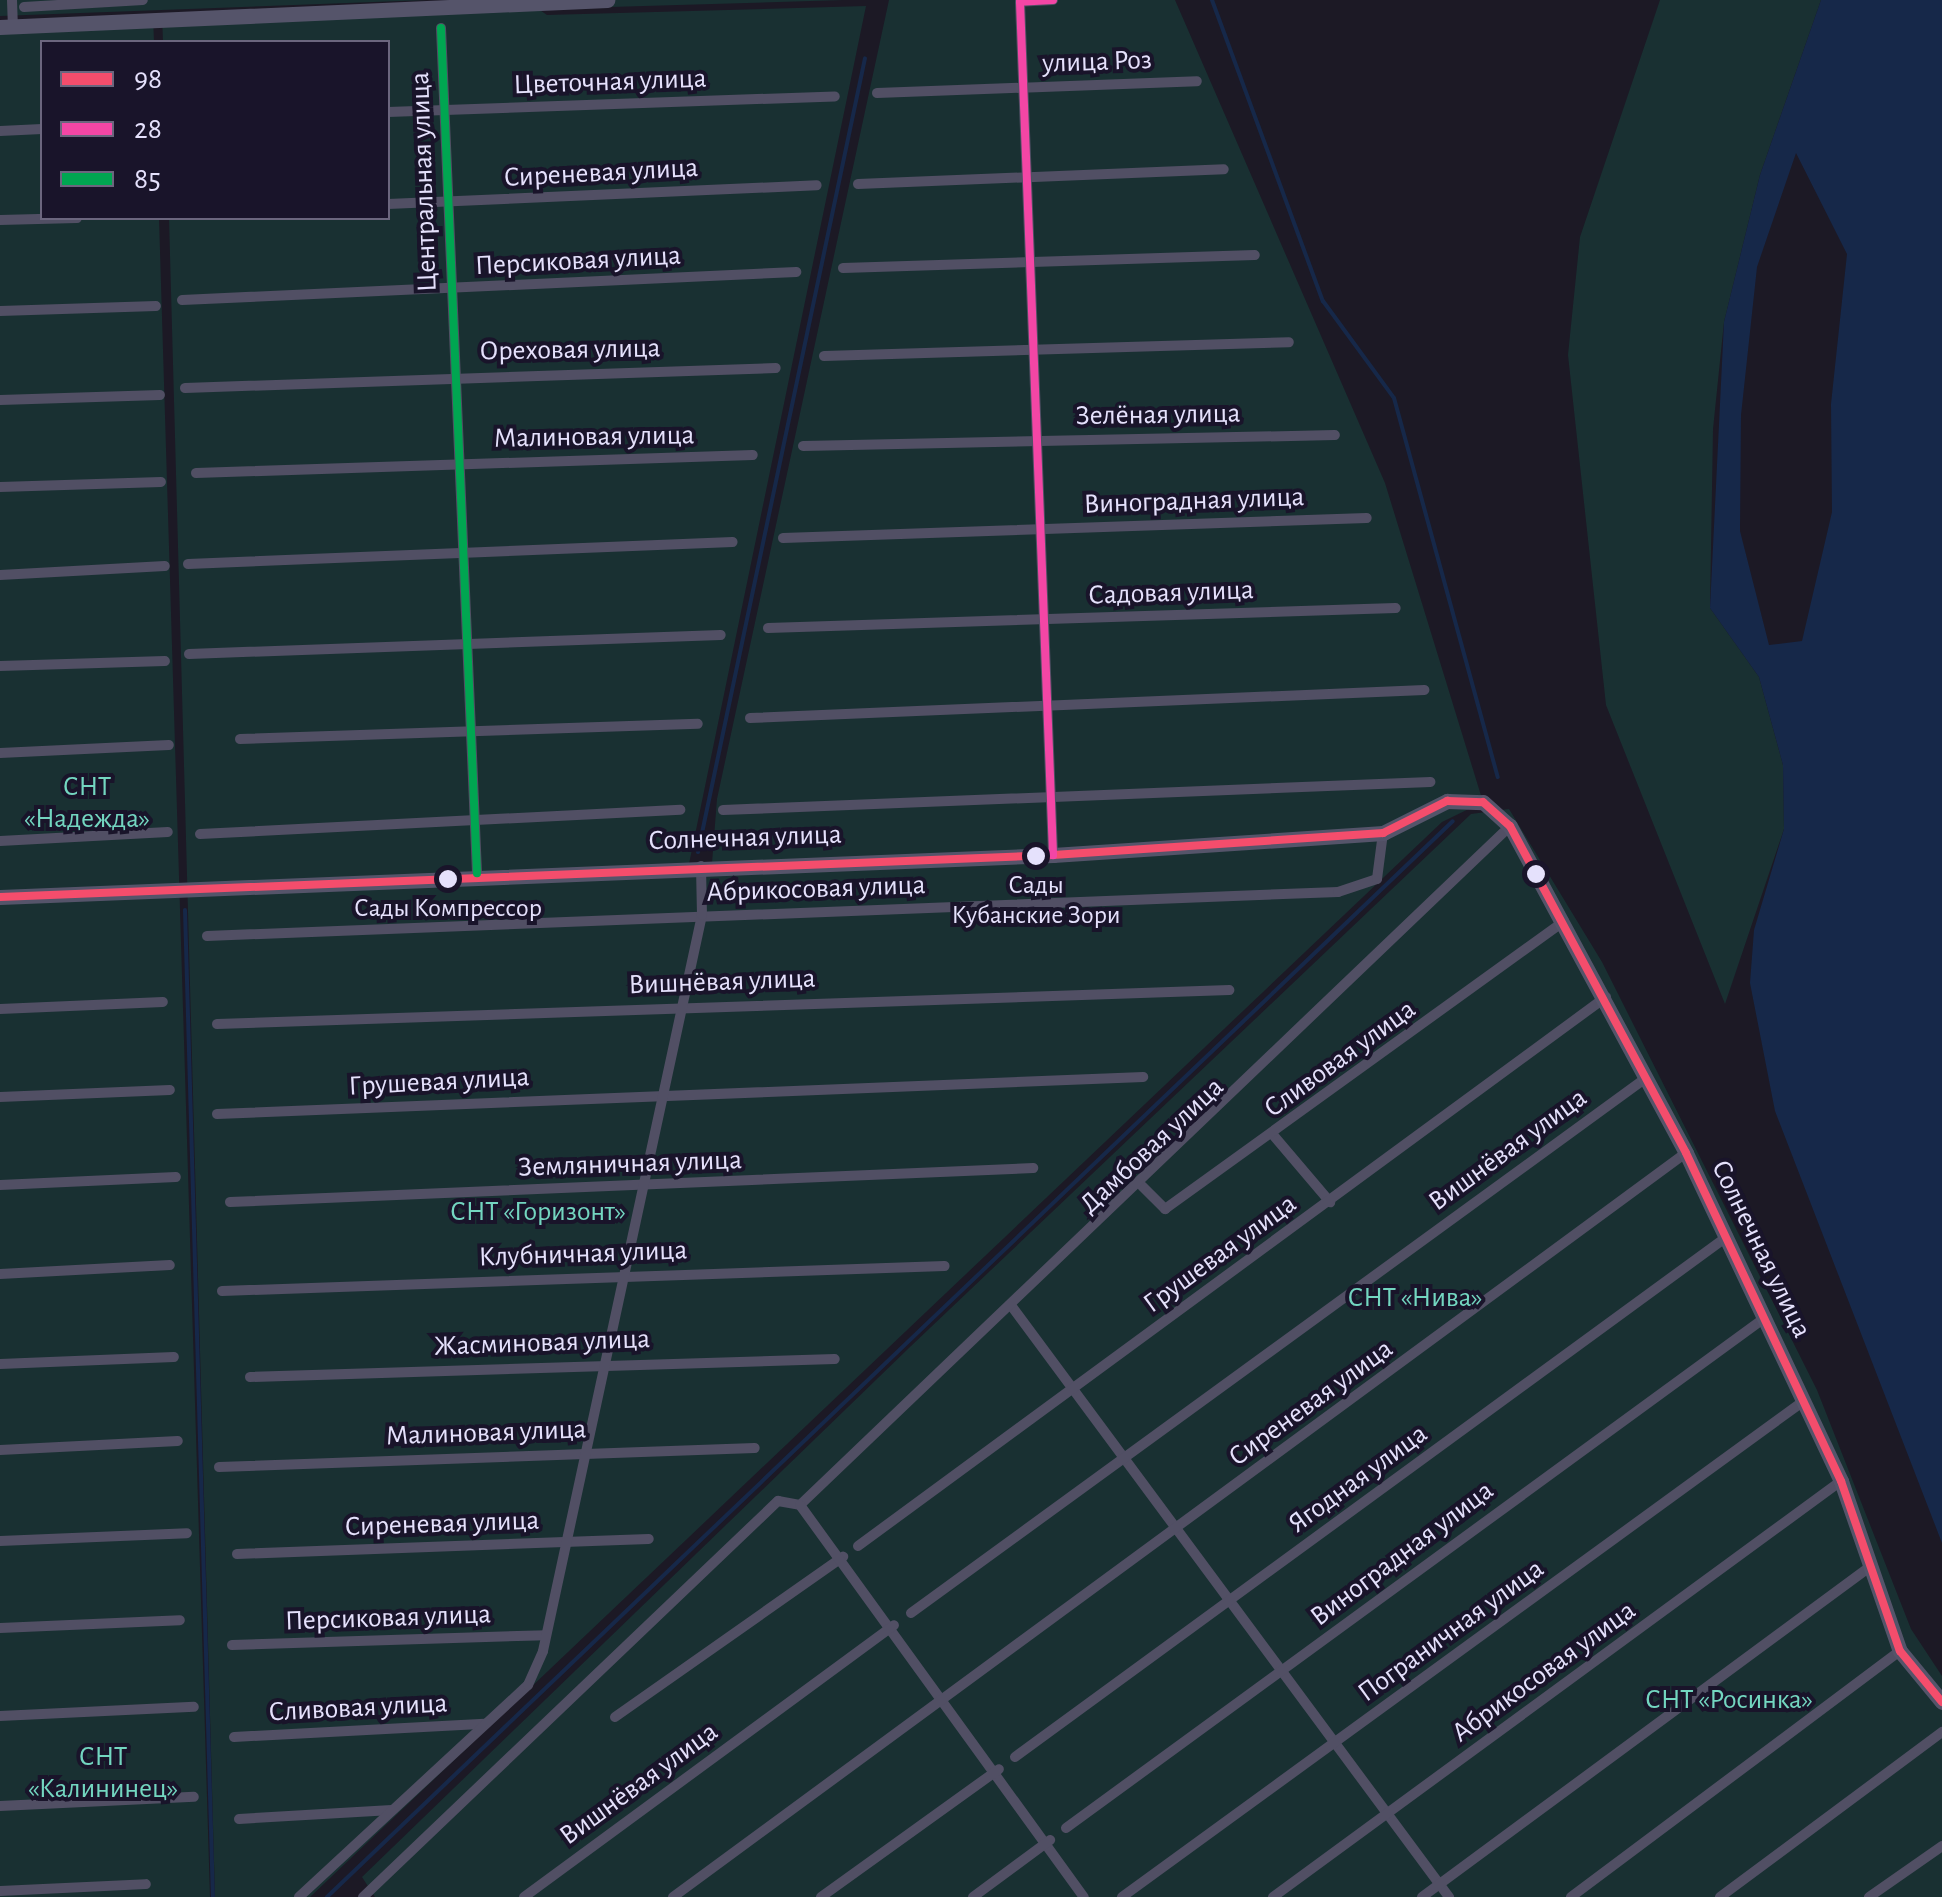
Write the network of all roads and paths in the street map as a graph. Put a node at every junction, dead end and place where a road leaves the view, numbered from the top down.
1 (12, 0) edge
2 (143, 0) edge
3 (606, 0) edge
4 (1053, 0) edge
5 (1020, 2) edge
6 (24, 7) dead end
7 (329, 7) edge
8 (7, 27) edge
9 (441, 28) dead end
10 (1197, 81) dead end
11 (1020, 87) junction
12 (878, 93) dead end
13 (835, 96) dead end
14 (442, 110) junction
15 (390, 112) edge
16 (40, 129) edge
17 (0, 131) edge
18 (1224, 168) dead end
19 (1022, 174) junction
20 (858, 184) dead end
21 (817, 186) dead end
22 (446, 202) junction
23 (390, 204) edge
24 (40, 219) edge
25 (0, 220) edge
26 (1255, 254) dead end
27 (1026, 265) junction
28 (843, 268) dead end
29 (796, 272) dead end
30 (450, 290) junction
31 (182, 300) dead end
32 (156, 306) dead end
33 (0, 310) edge
34 (1288, 342) dead end
35 (1034, 353) junction
36 (824, 356) dead end
37 (776, 368) dead end
38 (458, 376) junction
39 (185, 388) dead end
40 (160, 395) dead end
41 (0, 400) edge
42 (1335, 435) dead end
43 (1036, 440) junction
44 (802, 446) dead end
45 (753, 455) dead end
46 (463, 463) junction
47 (196, 474) dead end
48 (161, 482) dead end
49 (0, 487) edge
50 (1367, 518) dead end
51 (1039, 529) junction
52 (783, 538) dead end
53 (733, 542) dead end
54 (467, 553) junction
55 (188, 564) dead end
56 (165, 566) dead end
57 (0, 575) edge
58 (1396, 608) dead end
59 (1045, 620) junction
60 (768, 628) dead end
61 (721, 634) dead end
62 (470, 643) junction
63 (189, 654) dead end
64 (164, 661) dead end
65 (0, 666) edge
66 (1424, 690) dead end
67 (1048, 706) junction
68 (750, 718) dead end
69 (698, 724) dead end
70 (471, 731) junction
71 (240, 738) dead end
72 (169, 744) dead end
73 (0, 752) edge
74 (1430, 782) dead end
75 (1054, 794) junction
76 (680, 810) dead end
77 (723, 810) dead end
78 (476, 820) junction
79 (1510, 826) junction
80 (168, 832) dead end
81 (1383, 833) junction
82 (200, 834) dead end
83 (0, 841) edge
84 (1053, 855) junction
85 (701, 864) junction
86 (477, 873) junction
87 (0, 897) edge
88 (702, 915) junction
89 (1564, 921) junction
90 (207, 936) dead end
91 (1229, 990) dead end
92 (1606, 997) junction
93 (163, 1002) dead end
94 (680, 1005) junction
95 (0, 1009) edge
96 (217, 1024) dead end
97 (1143, 1076) dead end
98 (1646, 1078) junction
99 (170, 1090) dead end
100 (662, 1094) junction
101 (0, 1098) edge
102 (217, 1114) dead end
103 (1274, 1136) junction
104 (1686, 1153) junction
105 (1033, 1168) dead end
106 (176, 1177) dead end
107 (0, 1185) edge
108 (1142, 1186) junction
109 (642, 1187) junction
110 (230, 1202) dead end
111 (1330, 1202) junction
112 (1728, 1236) junction
113 (170, 1265) dead end
114 (945, 1266) dead end
115 (0, 1274) edge
116 (625, 1274) junction
117 (222, 1291) dead end
118 (1013, 1308) junction
119 (1766, 1316) junction
120 (174, 1357) dead end
121 (835, 1358) dead end
122 (606, 1362) junction
123 (0, 1364) edge
124 (250, 1377) dead end
125 (1072, 1390) junction
126 (1805, 1400) junction
127 (178, 1441) dead end
128 (755, 1448) dead end
129 (0, 1450) edge
130 (583, 1452) junction
131 (1123, 1459) junction
132 (219, 1467) dead end
133 (1841, 1481) junction
134 (800, 1505) junction
135 (1176, 1530) junction
136 (187, 1533) dead end
137 (648, 1538) dead end
138 (0, 1540) edge
139 (565, 1542) junction
140 (858, 1546) dead end
141 (237, 1554) dead end
142 (842, 1558) junction
143 (1870, 1566) junction
144 (1230, 1601) junction
145 (911, 1613) dead end
146 (180, 1620) dead end
147 (892, 1627) junction
148 (0, 1628) edge
149 (546, 1635) junction
150 (232, 1646) dead end
151 (1900, 1652) junction
152 (1282, 1671) junction
153 (943, 1701) junction
154 (1942, 1702) edge
155 (194, 1707) dead end
156 (0, 1716) edge
157 (615, 1717) dead end
158 (486, 1724) junction
159 (1942, 1732) edge
160 (234, 1736) dead end
161 (1334, 1744) junction
162 (1015, 1757) dead end
163 (997, 1770) junction
164 (194, 1797) dead end
165 (0, 1806) edge
166 (392, 1810) junction
167 (1387, 1814) junction
168 (240, 1819) dead end
169 (1066, 1828) dead end
170 (1044, 1844) junction
171 (1942, 1846) edge
172 (146, 1884) dead end
173 (1440, 1884) junction
174 (1, 1894) edge
175 (299, 1897) edge
176 (364, 1897) edge
177 (524, 1897) edge
178 (673, 1897) edge
179 (821, 1897) edge
180 (973, 1897) edge
181 (1084, 1897) edge
182 (1122, 1897) edge
183 (1273, 1897) edge
184 (1422, 1897) edge
185 (1448, 1897) edge
186 (1571, 1897) edge
187 (1720, 1897) edge
188 (1869, 1897) edge

1 - 8 street
2 - 6 street
3 - 7 street
4 - 5 street
5 - 11 street
7 - 8 street
9 - 14 street, Центральная улица
10 - 11 street, улица Роз
11 - 12 street, улица Роз
11 - 19 street
13 - 14 street, Цветочная улица
14 - 15 street, Цветочная улица
14 - 22 street, Центральная улица
16 - 17 street
18 - 19 street
19 - 20 street
19 - 27 street
21 - 22 street, Сиреневая улица
22 - 23 street, Сиреневая улица
22 - 30 street, Центральная улица
24 - 25 street
26 - 27 street
27 - 28 street
27 - 35 street
29 - 30 street, Персиковая улица
30 - 31 street, Персиковая улица
30 - 38 street, Центральная улица
32 - 33 street
34 - 35 street
35 - 36 street
35 - 43 street
37 - 38 street, Ореховая улица
38 - 39 street, Ореховая улица
38 - 46 street, Центральная улица
40 - 41 street
42 - 43 street, Зелёная улица
43 - 44 street, Зелёная улица
43 - 51 street
45 - 46 street, Малиновая улица
46 - 47 street, Малиновая улица
46 - 54 street, Центральная улица
48 - 49 street
50 - 51 street, Виноградная улица
51 - 52 street, Виноградная улица
51 - 59 street
53 - 54 street
54 - 55 street
54 - 62 street, Центральная улица
56 - 57 street
58 - 59 street, Садовая улица
59 - 60 street, Садовая улица
59 - 67 street
61 - 62 street
62 - 63 street
62 - 70 street, Центральная улица
64 - 65 street
66 - 67 street
67 - 68 street
67 - 75 street
69 - 70 street
70 - 71 street
70 - 78 street, Центральная улица
72 - 73 street
74 - 75 street
75 - 77 street
75 - 84 street
76 - 78 street
78 - 82 street
78 - 86 street, Центральная улица
79 - 81 street, Солнечная улица
79 - 89 street, Солнечная улица
79 - 108 street, Дамбовая улица
80 - 83 street
81 - 84 street, Солнечная улица
81 - 88 street, Абрикосовая улица
84 - 85 street, Солнечная улица
85 - 86 street, Солнечная улица
85 - 88 street
86 - 87 street, Солнечная улица
88 - 90 street, Абрикосовая улица
88 - 94 street
89 - 92 street, Солнечная улица
89 - 103 street, Сливовая улица
91 - 94 street, Вишнёвая улица
92 - 98 street, Солнечная улица
92 - 111 street, Грушевая улица
93 - 95 street
94 - 96 street, Вишнёвая улица
94 - 100 street
97 - 100 street, Грушевая улица
98 - 104 street, Солнечная улица
98 - 131 street, Вишнёвая улица
99 - 101 street
100 - 102 street, Грушевая улица
100 - 109 street
103 - 108 street, Сливовая улица
103 - 111 street
104 - 112 street, Солнечная улица
104 - 135 street, Сиреневая улица
105 - 109 street, Земляничная улица
106 - 107 street
108 - 118 street, Дамбовая улица
109 - 110 street, Земляничная улица
109 - 116 street
111 - 125 street, Грушевая улица
112 - 119 street, Солнечная улица
112 - 144 street, Ягодная улица
113 - 115 street
114 - 116 street, Клубничная улица
116 - 117 street, Клубничная улица
116 - 122 street
118 - 125 street
118 - 134 street, Дамбовая улица
119 - 126 street, Солнечная улица
119 - 152 street, Виноградная улица
120 - 123 street
121 - 122 street, Жасминовая улица
122 - 124 street, Жасминовая улица
122 - 130 street
125 - 131 street
125 - 140 street, Грушевая улица
126 - 133 street, Солнечная улица
126 - 161 street, Пограничная улица
127 - 129 street
128 - 130 street, Малиновая улица
130 - 132 street, Малиновая улица
130 - 139 street
131 - 135 street
131 - 145 street, Вишнёвая улица
133 - 143 street, Солнечная улица
133 - 167 street, Абрикосовая улица
134 - 142 street
134 - 176 street
135 - 144 street
135 - 153 street, Сиреневая улица
136 - 138 street
137 - 139 street, Сиреневая улица
139 - 141 street, Сиреневая улица
139 - 149 street
142 - 147 street
142 - 157 street
143 - 151 street, Солнечная улица
143 - 173 street
144 - 152 street
144 - 162 street, Ягодная улица
146 - 148 street
147 - 153 street
147 - 177 street, Вишнёвая улица
149 - 150 street, Персиковая улица
149 - 158 street
151 - 154 street, Солнечная улица
151 - 186 street
152 - 161 street
152 - 169 street, Виноградная улица
153 - 163 street
153 - 178 street, Сиреневая улица
155 - 156 street
158 - 160 street, Сливовая улица
158 - 166 street
159 - 187 street
161 - 167 street
161 - 182 street, Пограничная улица
163 - 170 street
163 - 179 street
164 - 165 street
166 - 168 street
166 - 175 street
167 - 173 street
167 - 183 street, Абрикосовая улица
170 - 180 street
170 - 181 street
171 - 188 street
172 - 174 street
173 - 184 street
173 - 185 street

